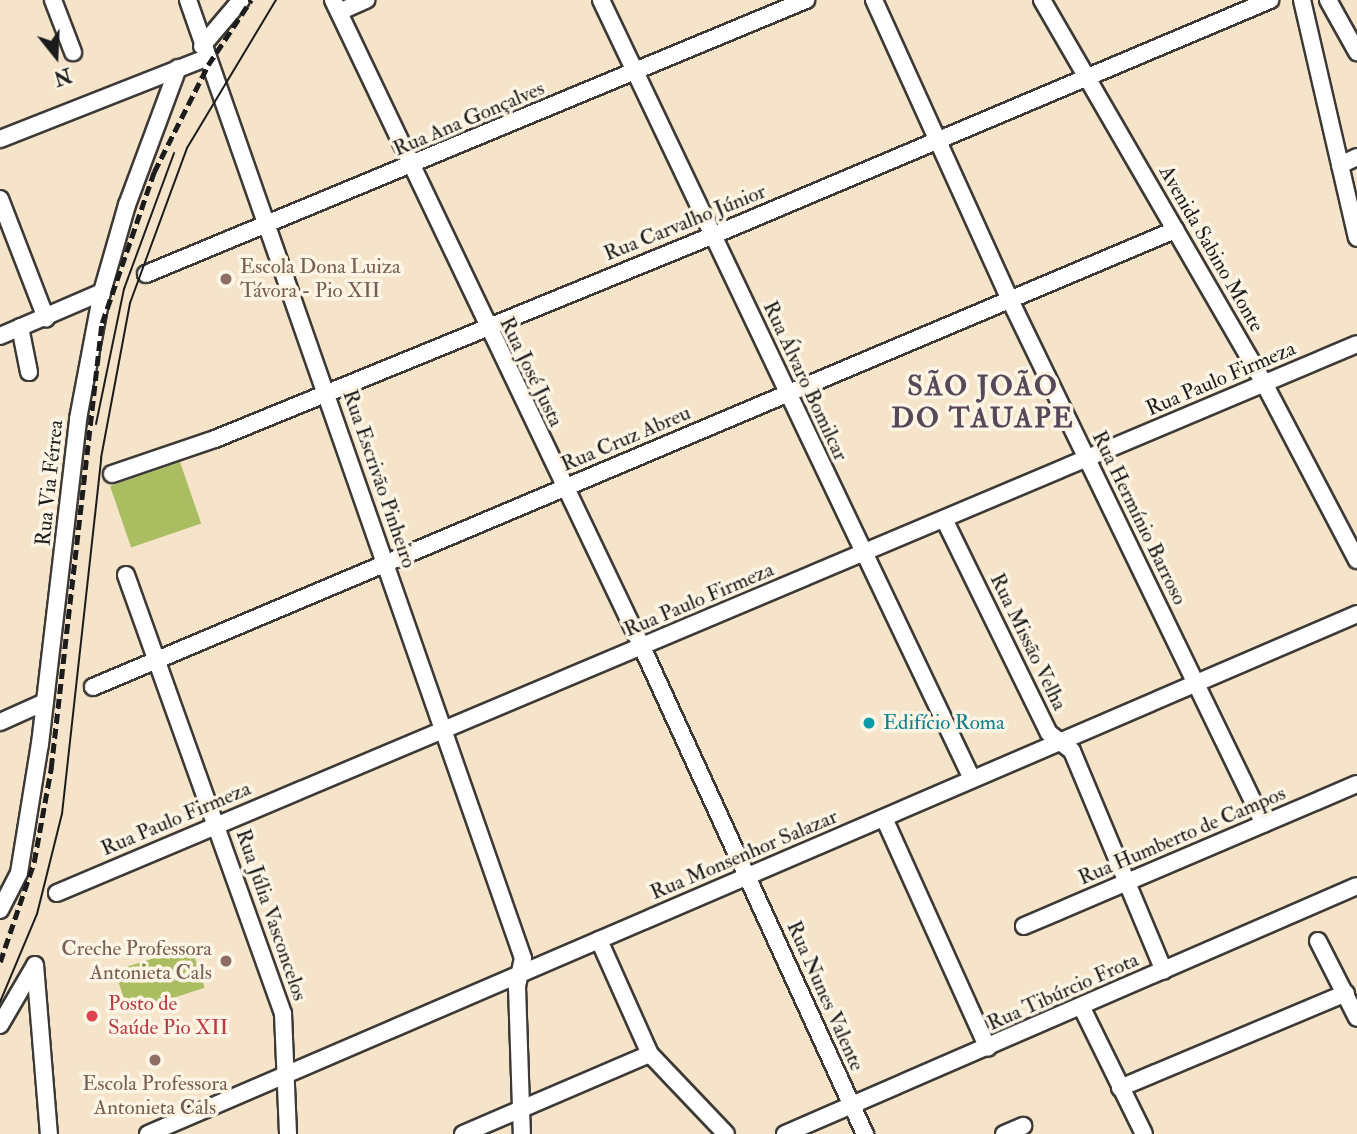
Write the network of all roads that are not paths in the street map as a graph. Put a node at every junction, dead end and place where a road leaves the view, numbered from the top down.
1 (54, 0) edge
2 (188, 0) edge
3 (241, 0) edge
4 (366, 0) edge
5 (601, 0) edge
6 (806, 0) edge
7 (874, 0) edge
8 (1042, 0) edge
9 (1270, 0) edge
10 (1301, 0) edge
11 (1328, 0) edge
12 (336, 6) edge
13 (73, 52) dead end
14 (204, 52) junction
15 (1357, 52) edge
16 (178, 68) junction
17 (634, 73) junction
18 (1088, 78) junction
19 (0, 139) edge
20 (938, 141) junction
21 (1357, 157) edge
22 (1340, 165) junction
23 (410, 166) junction
24 (0, 199) edge
25 (268, 227) junction
26 (1175, 230) junction
27 (714, 235) junction
28 (1357, 238) edge
29 (146, 274) dead end
30 (102, 292) junction
31 (1010, 300) junction
32 (46, 318) junction
33 (20, 327) junction
34 (486, 328) junction
35 (0, 336) edge
36 (1357, 344) edge
37 (29, 372) dead end
38 (1264, 383) junction
39 (327, 392) junction
40 (788, 393) junction
41 (1086, 459) junction
42 (112, 474) dead end
43 (564, 488) junction
44 (944, 519) junction
45 (863, 554) junction
46 (1357, 560) edge
47 (385, 563) junction
48 (126, 575) dead end
49 (1357, 614) edge
50 (642, 647) junction
51 (157, 659) junction
52 (1197, 682) junction
53 (93, 687) dead end
54 (45, 702) junction
55 (0, 722) edge
56 (443, 732) junction
57 (1060, 743) junction
58 (972, 779) junction
59 (1357, 783) edge
60 (884, 818) junction
61 (218, 824) junction
62 (1264, 824) junction
63 (747, 876) junction
64 (1127, 883) junction
65 (1357, 887) edge
66 (57, 892) dead end
67 (0, 910) edge
68 (1024, 926) dead end
69 (599, 940) junction
70 (1318, 942) dead end
71 (1164, 971) junction
72 (521, 973) junction
73 (1346, 993) junction
74 (1082, 1008) junction
75 (1357, 1018) edge
76 (0, 1025) edge
77 (988, 1048) junction
78 (650, 1054) junction
79 (289, 1075) junction
80 (1120, 1088) junction
81 (852, 1106) junction
82 (522, 1108) junction
83 (1023, 1126) dead end
84 (49, 1134) edge
85 (148, 1134) edge
86 (288, 1134) edge
87 (463, 1134) edge
88 (522, 1134) edge
89 (726, 1134) edge
90 (785, 1134) edge
91 (865, 1134) edge
92 (1004, 1134) edge
93 (1144, 1134) edge

1 - 13 street
2 - 14 street, Rua Escrivão Pinheiro
3 - 14 street
4 - 12 street
5 - 17 street, Rua Álvaro Bomilcar
6 - 17 street, Rua Ana Gonçalves
7 - 20 street, Rua Hermínio Barroso
8 - 18 street, Avenida Sabino Monte
9 - 18 street, Rua Carvalho Júnior
10 - 22 street
11 - 15 street
12 - 23 street, Rua José Justa
14 - 16 street
14 - 25 street, Rua Escrivão Pinheiro
16 - 19 street
16 - 30 street, Rua Via Férrea
17 - 23 street, Rua Ana Gonçalves
17 - 27 street, Rua Álvaro Bomilcar
18 - 20 street, Rua Carvalho Júnior
18 - 26 street, Avenida Sabino Monte
20 - 27 street, Rua Carvalho Júnior
20 - 31 street, Rua Hermínio Barroso
21 - 22 street
22 - 28 street
23 - 25 street, Rua Ana Gonçalves
23 - 34 street, Rua José Justa
24 - 32 street
25 - 29 street, Rua Ana Gonçalves
25 - 39 street, Rua Escrivão Pinheiro
26 - 31 street, Rua Cruz Abreu
26 - 38 street, Avenida Sabino Monte
27 - 34 street, Rua Carvalho Júnior
27 - 40 street, Rua Álvaro Bomilcar
30 - 32 street
30 - 54 street, Rua Via Férrea
31 - 40 street, Rua Cruz Abreu
31 - 41 street, Rua Hermínio Barroso
32 - 33 street
33 - 35 street
33 - 37 street
34 - 39 street, Rua Carvalho Júnior
34 - 43 street, Rua José Justa
36 - 38 street, Rua Paulo Firmeza
38 - 41 street, Rua Paulo Firmeza
38 - 46 street, Avenida Sabino Monte
39 - 42 street, Rua Carvalho Júnior
39 - 47 street, Rua Escrivão Pinheiro
40 - 43 street, Rua Cruz Abreu
40 - 45 street, Rua Álvaro Bomilcar
41 - 44 street, Rua Paulo Firmeza
41 - 52 street, Rua Hermínio Barroso
43 - 47 street, Rua Cruz Abreu
43 - 50 street, Rua José Justa
44 - 45 street, Rua Paulo Firmeza
44 - 57 street, Rua Missão Velha
45 - 50 street, Rua Paulo Firmeza
45 - 58 street, Rua Álvaro Bomilcar
47 - 51 street, Rua Cruz Abreu
47 - 56 street, Rua Escrivão Pinheiro
48 - 51 street, Rua Júlia Vasconcelos
49 - 52 street, Rua Monsenhor Salazar
50 - 56 street, Rua Paulo Firmeza
50 - 63 street, Rua José Justa
51 - 53 street, Rua Cruz Abreu
51 - 61 street, Rua Júlia Vasconcelos
52 - 57 street, Rua Monsenhor Salazar
52 - 62 street, Rua Hermínio Barroso
54 - 55 street
54 - 67 street, Rua Via Férrea
56 - 61 street, Rua Paulo Firmeza
56 - 72 street, Rua Escrivão Pinheiro
57 - 58 street, Rua Monsenhor Salazar
57 - 64 street, Rua Missão Velha
58 - 60 street, Rua Monsenhor Salazar
59 - 62 street, Rua Humberto de Campos
60 - 63 street, Rua Monsenhor Salazar
60 - 77 street
61 - 66 street, Rua Paulo Firmeza
61 - 79 street, Rua Júlia Vasconcelos
62 - 64 street, Rua Humberto de Campos
63 - 69 street, Rua Monsenhor Salazar
63 - 81 street, Rua Nunes Valente
64 - 68 street, Rua Humberto de Campos
64 - 71 street, Rua Missão Velha
65 - 71 street, Rua Tibúrcio Frota
69 - 72 street, Rua Monsenhor Salazar
69 - 78 street
70 - 73 street
71 - 74 street, Rua Tibúrcio Frota
72 - 79 street, Rua Monsenhor Salazar
72 - 82 street, Rua Escrivão Pinheiro
73 - 75 street
73 - 80 street
74 - 77 street, Rua Tibúrcio Frota
74 - 80 street
76 - 84 street
77 - 81 street, Rua Tibúrcio Frota
78 - 82 street
78 - 89 street
79 - 85 street, Rua Monsenhor Salazar
79 - 86 street, Rua Júlia Vasconcelos
80 - 93 street
81 - 90 street, Rua Tibúrcio Frota
81 - 91 street, Rua Nunes Valente
82 - 87 street
82 - 88 street, Rua Escrivão Pinheiro
83 - 92 street

